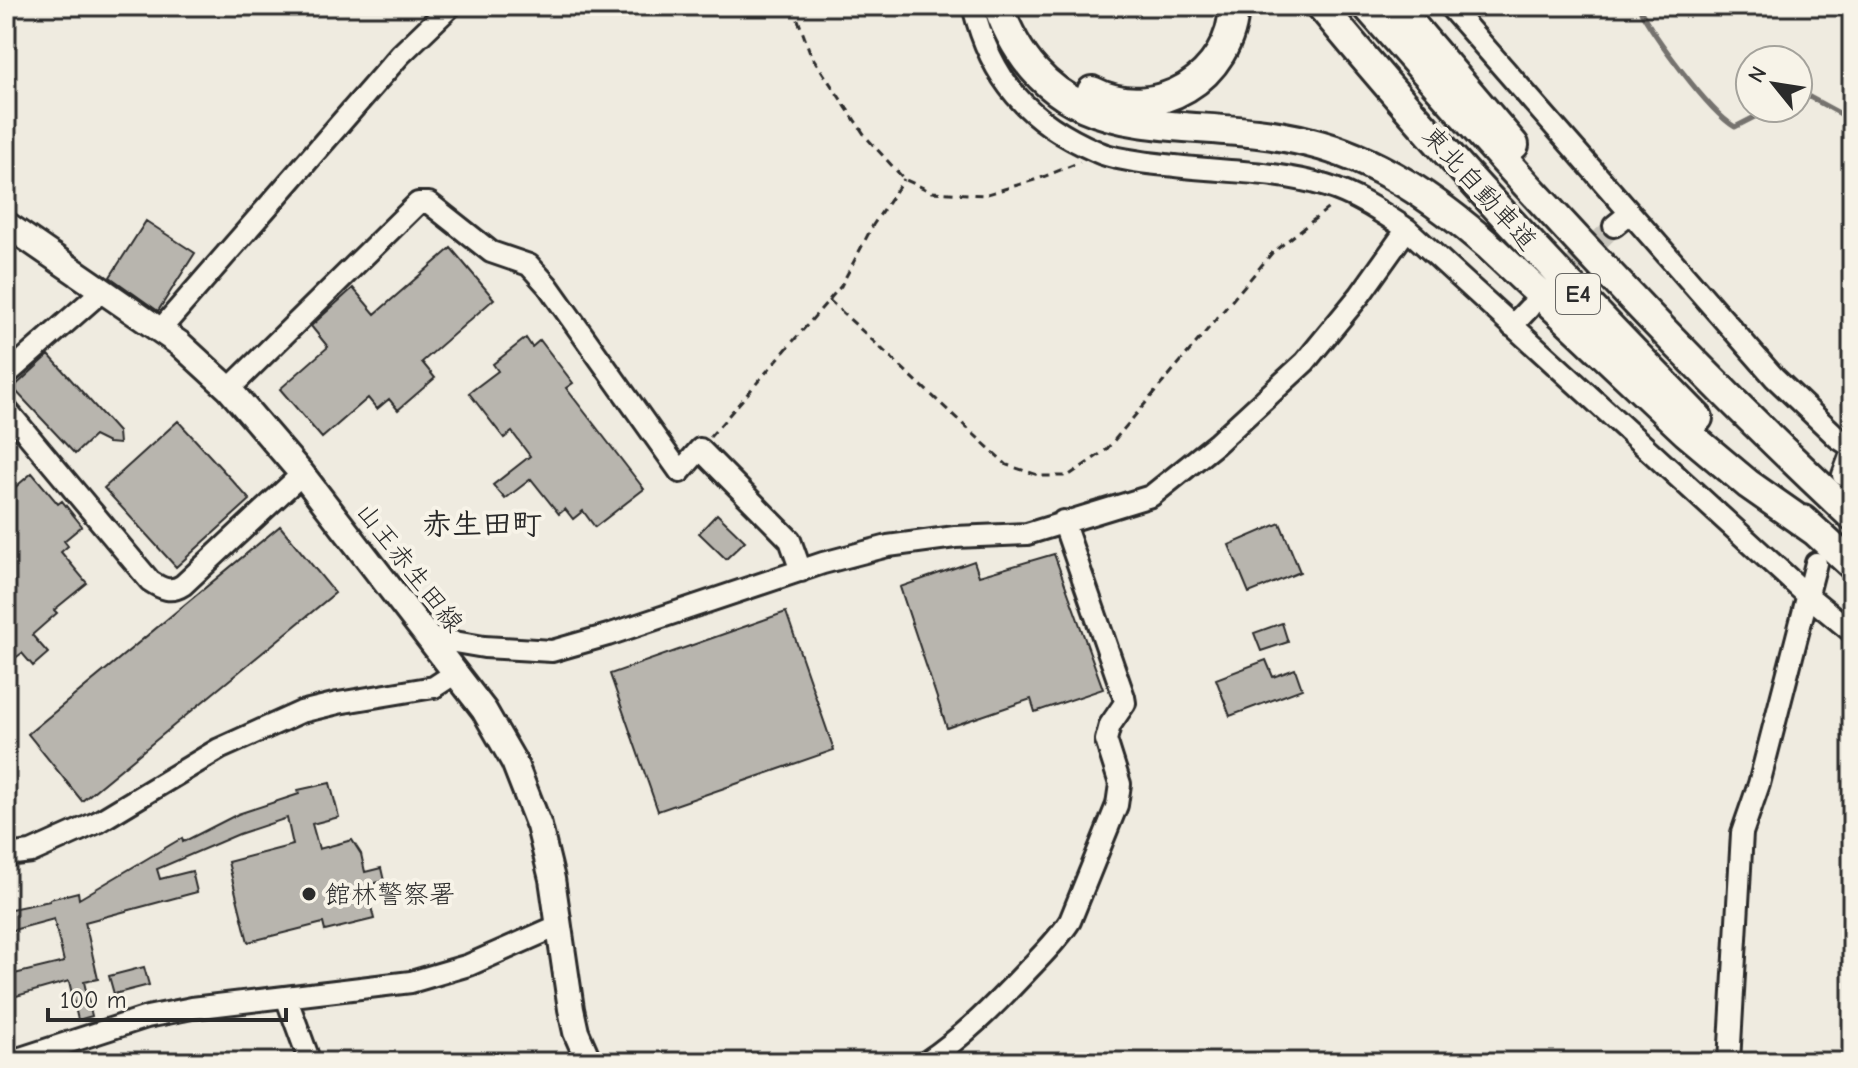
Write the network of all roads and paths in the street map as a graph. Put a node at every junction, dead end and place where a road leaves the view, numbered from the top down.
1 (451, 6) edge
2 (793, 6) edge
3 (973, 6) edge
4 (998, 6) edge
5 (1016, 6) edge
6 (1234, 6) edge
7 (1321, 6) edge
8 (1367, 6) edge
9 (1396, 6) edge
10 (1449, 6) edge
11 (1100, 154) junction
12 (904, 179) junction
13 (1347, 194) junction
14 (6, 224) edge
15 (1407, 229) junction
16 (102, 291) junction
17 (1631, 297) junction
18 (829, 300) junction
19 (1529, 308) dead end
20 (1512, 326) junction
21 (160, 330) junction
22 (6, 375) edge
23 (229, 389) junction
24 (6, 409) edge
25 (700, 449) junction
26 (1852, 449) edge
27 (302, 474) junction
28 (1843, 475) dead end
29 (1852, 516) edge
30 (1063, 521) junction
31 (1815, 531) junction
32 (1816, 563) dead end
33 (1852, 565) edge
34 (801, 571) junction
35 (1807, 595) junction
36 (1852, 632) edge
37 (431, 638) junction
38 (457, 672) junction
39 (6, 855) edge
40 (560, 925) junction
41 (286, 997) junction
42 (1731, 1060) edge
43 (8, 1062) edge
44 (310, 1062) edge
45 (589, 1062) edge
46 (926, 1062) edge

1 - 21 street
2 - 12 path
3 - 11 street
4 - 31 highway
5 - 6 highway
7 - 31 highway, 東北自動車道 / E4
8 - 17 highway, 東北自動車道 / E4
9 - 17 highway
10 - 26 street
11 - 12 path
11 - 13 street
12 - 18 path
13 - 15 street
13 - 18 path
14 - 16 main road, 山王赤生田線
15 - 20 street
15 - 30 street
16 - 21 main road, 山王赤生田線
16 - 22 street
17 - 29 highway, 東北自動車道 / E4
18 - 25 path
19 - 20 street
20 - 35 street
21 - 23 main road, 山王赤生田線
23 - 25 street
23 - 27 main road, 山王赤生田線
24 - 27 street
25 - 34 street
26 - 28 street
27 - 37 main road, 山王赤生田線
30 - 34 street
30 - 46 street
31 - 33 highway, 東北自動車道 / E4
32 - 35 street
34 - 37 street
35 - 36 street
35 - 42 street
37 - 38 main road, 山王赤生田線
38 - 39 street
38 - 40 main road, 山王赤生田線
40 - 41 street
40 - 45 main road, 山王赤生田線
41 - 43 street
41 - 44 street

